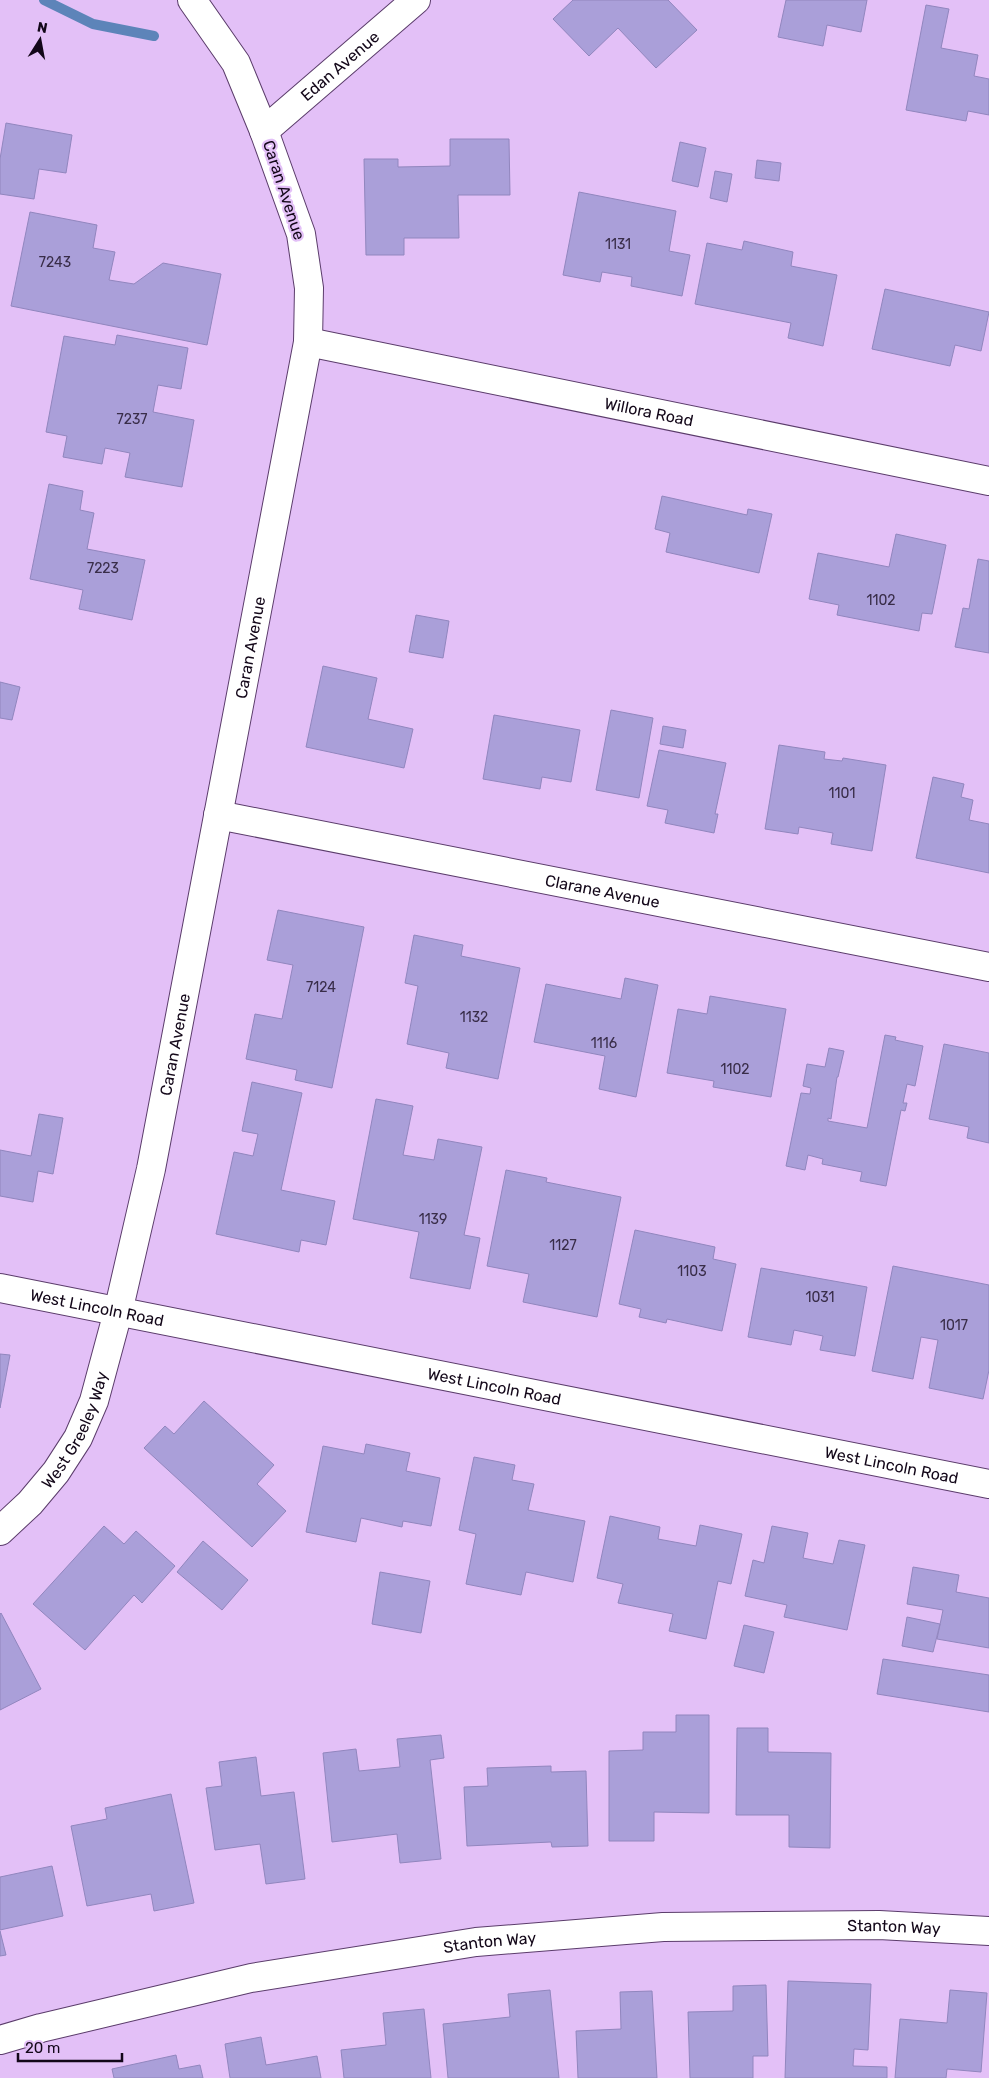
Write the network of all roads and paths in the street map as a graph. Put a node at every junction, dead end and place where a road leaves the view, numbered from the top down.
1 (192, 0) edge
2 (416, 0) edge
3 (264, 131) junction
4 (308, 342) junction
5 (989, 481) edge
6 (218, 815) junction
7 (989, 967) edge
8 (0, 1288) edge
9 (118, 1312) junction
10 (989, 1484) edge
11 (0, 1531) edge
12 (989, 1931) edge
13 (0, 2040) edge

1 - 3 street, Caran Avenue
2 - 3 street, Edan Avenue
3 - 4 street, Caran Avenue
4 - 5 street, Willora Road
4 - 6 street, Caran Avenue
6 - 7 street, Clarane Avenue
6 - 9 street, Caran Avenue
8 - 9 street, West Lincoln Road
9 - 10 street, West Lincoln Road
9 - 11 street, West Greeley Way
12 - 13 street, Stanton Way

